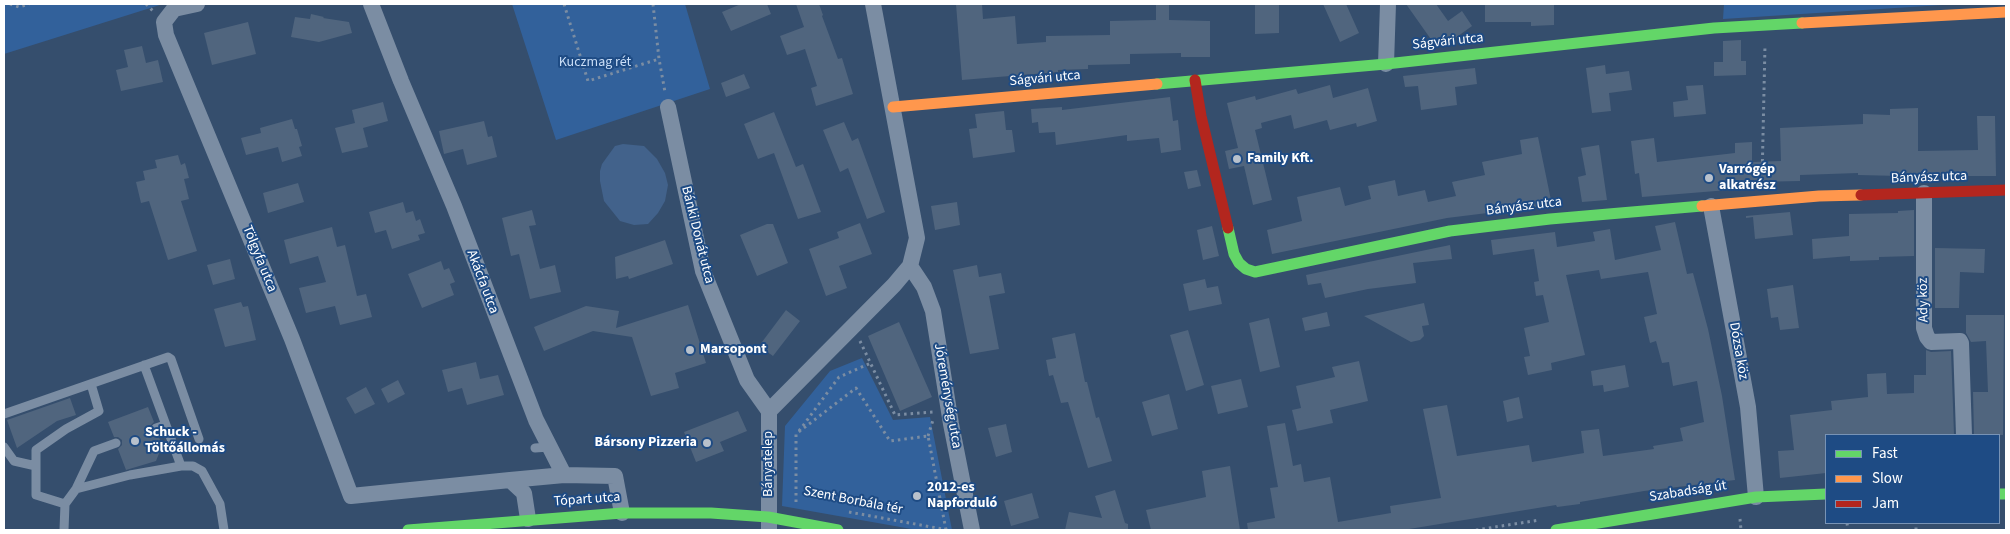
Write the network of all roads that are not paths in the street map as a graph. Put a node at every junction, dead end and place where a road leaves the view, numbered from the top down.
1 (197, 4) edge
2 (371, 4) edge
3 (873, 4) edge
4 (1388, 4) edge
5 (2006, 12) edge
6 (1386, 64) junction
7 (1195, 80) junction
8 (668, 107) road end
9 (893, 107) junction
10 (2006, 190) edge
11 (1924, 193) junction
12 (1711, 206) junction
13 (910, 266) junction
14 (144, 365) junction
15 (91, 384) junction
16 (769, 411) junction
17 (4, 414) edge
18 (165, 424) junction
19 (156, 428) dead end
20 (1964, 434) edge
21 (199, 439) dead end
22 (116, 443) dead end
23 (4, 446) edge
24 (36, 466) junction
25 (181, 466) junction
26 (564, 475) junction
27 (510, 480) junction
28 (76, 489) junction
29 (1825, 494) edge
30 (1756, 497) junction
31 (66, 504) junction
32 (622, 513) junction
33 (537, 523) edge
34 (769, 523) edge
35 (64, 530) edge
36 (224, 530) edge
37 (408, 530) edge
38 (838, 530) edge
39 (972, 530) edge
40 (1556, 530) edge

1 - 27 street, Tölgyfa utca
2 - 26 street, Akácfa utca
3 - 9 street
4 - 6 street
5 - 6 street, Ságvári utca
6 - 7 street, Ságvári utca
7 - 9 street, Ságvári utca
7 - 12 street, Bányász utca
8 - 16 street, Bánki Donát utca
9 - 13 street
10 - 11 street, Bányász utca
11 - 12 street, Bányász utca
11 - 20 street, Ady köz
12 - 30 street, Dózsa köz
13 - 16 street
13 - 39 street, Jóreménység utca
14 - 15 lane
14 - 18 lane
14 - 21 lane
15 - 17 lane
15 - 24 lane
16 - 34 street, Bányatelep
18 - 19 lane
18 - 25 lane
22 - 28 lane
23 - 24 lane
24 - 31 lane
25 - 28 lane
25 - 36 lane
26 - 27 street
26 - 32 street
27 - 33 street
28 - 31 lane
29 - 30 street, Szabadság út
30 - 40 street, Szabadság út
31 - 35 lane
32 - 33 street, Tópart utca
32 - 34 street, Tópart utca
33 - 37 street, Tópart utca
34 - 38 street, Bányatelep

